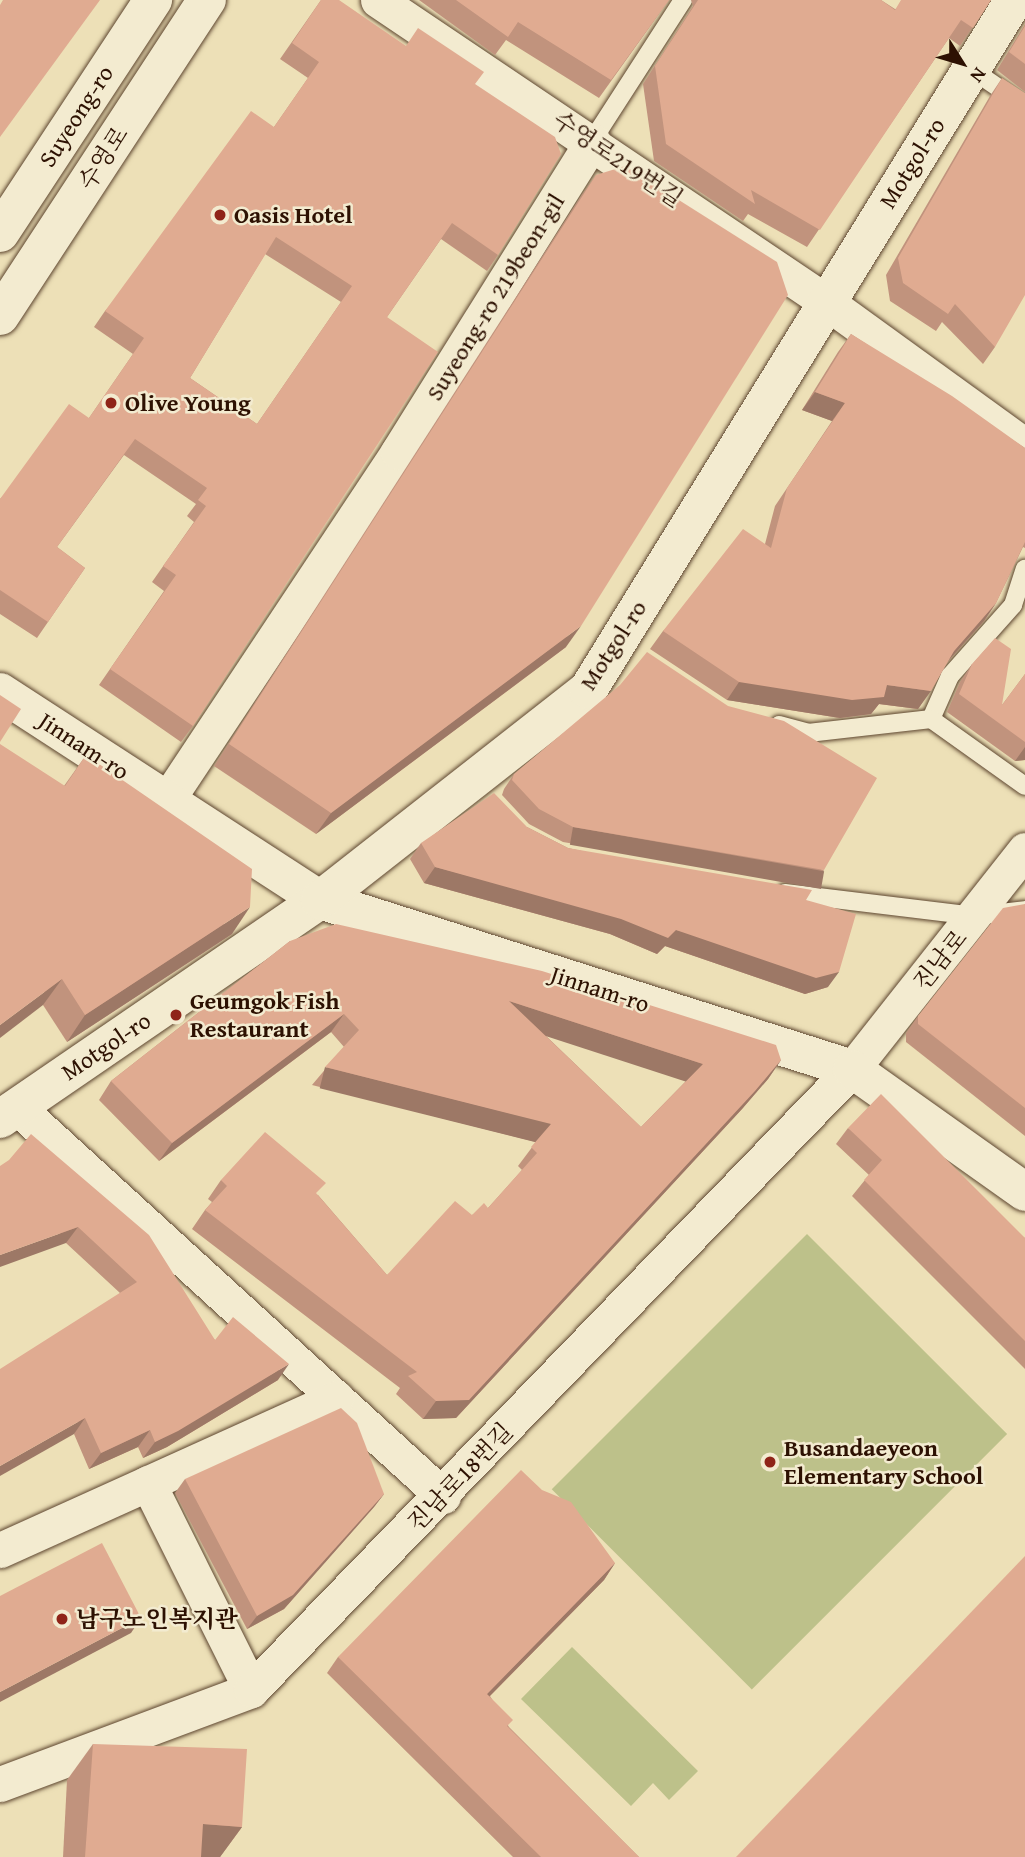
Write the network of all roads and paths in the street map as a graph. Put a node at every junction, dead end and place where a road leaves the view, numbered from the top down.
1 (153, 0) edge
2 (207, 0) edge
3 (378, 0) edge
4 (683, 0) edge
5 (1014, 0) edge
6 (971, 69) junction
7 (1025, 106) edge
8 (592, 141) junction
9 (0, 233) edge
10 (825, 301) junction
11 (0, 316) edge
12 (1025, 446) edge
13 (1025, 569) edge
14 (0, 692) edge
15 (931, 719) junction
16 (760, 720) edge
17 (1025, 786) edge
18 (167, 800) junction
19 (1025, 850) edge
20 (766, 890) edge
21 (320, 900) junction
22 (1025, 910) edge
23 (975, 916) junction
24 (852, 1069) junction
25 (8, 1113) edge
26 (1025, 1192) edge
27 (336, 1398) junction
28 (148, 1483) junction
29 (443, 1496) junction
30 (0, 1550) edge
31 (251, 1690) junction
32 (0, 1784) edge

1 - 9 main road, Suyeong-ro
2 - 11 main road, 수영로
3 - 8 street, 수영로219번길
4 - 8 lane
5 - 6 main road, Motgol-ro
6 - 7 lane
6 - 10 main road, Motgol-ro
8 - 10 street, 수영로219번길
8 - 18 street, Suyeong-ro 219beon-gil
10 - 12 street, 수영로219번길
10 - 21 main road, Motgol-ro
13 - 15 lane
14 - 18 main road, Jinnam-ro
15 - 16 lane
15 - 17 lane
18 - 21 main road, Jinnam-ro
19 - 23 street, 진남로
20 - 23 lane
21 - 24 main road, Jinnam-ro
21 - 25 main road, Motgol-ro
22 - 23 lane
23 - 24 street, 진남로
24 - 26 main road, Jinnam-ro
24 - 29 street, 진남로18번길
25 - 27 street, Motgol-ro
27 - 28 street
27 - 29 street, Motgol-ro
28 - 30 street
28 - 31 street
29 - 31 street, 진남로18번길
31 - 32 street, 진남로18번길

